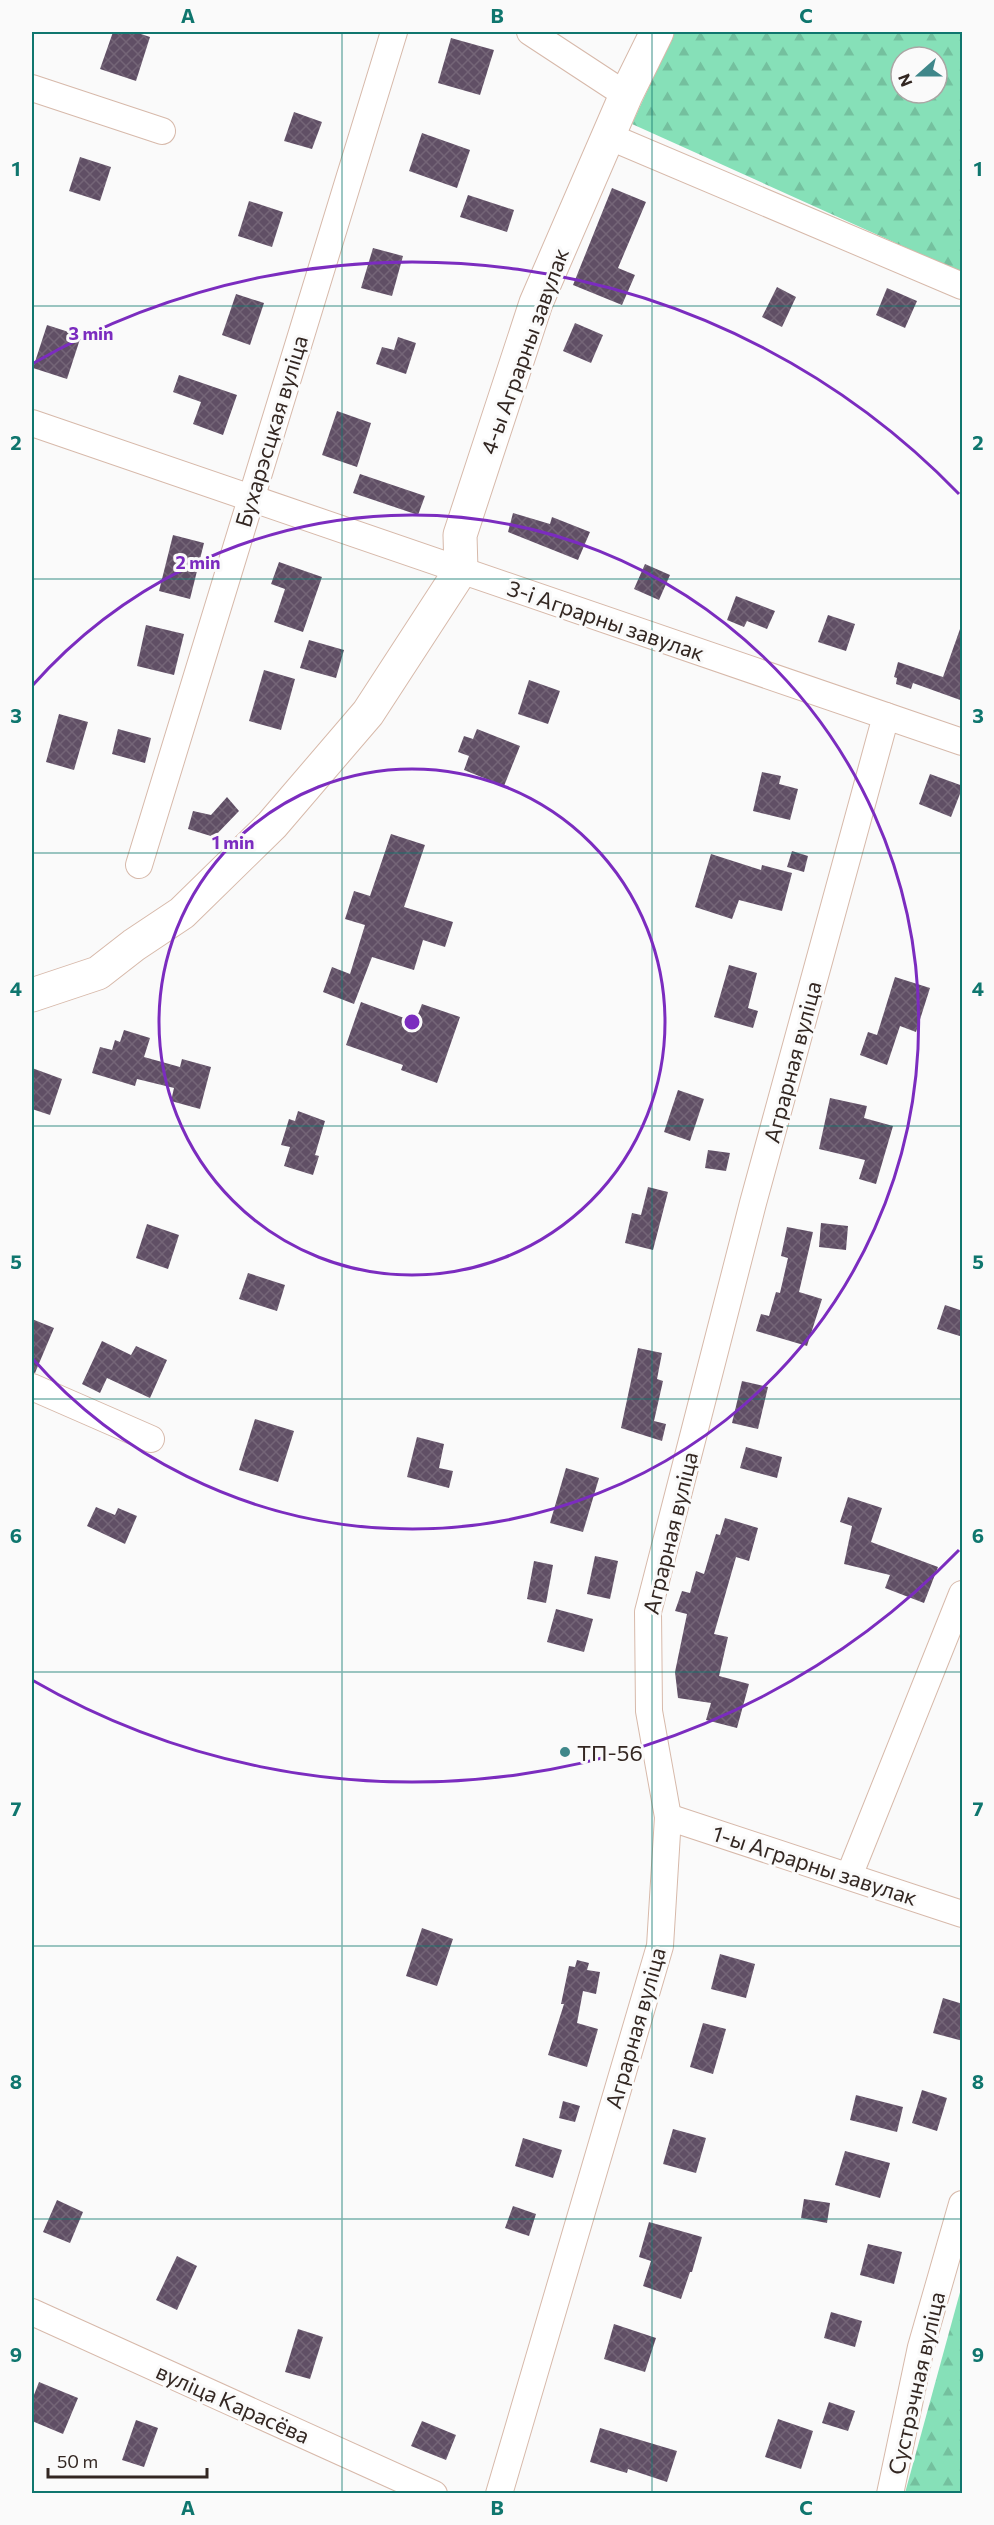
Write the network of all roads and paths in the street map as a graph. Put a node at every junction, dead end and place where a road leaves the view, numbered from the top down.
1 (394, 32) edge
2 (530, 32) edge
3 (657, 32) edge
4 (32, 88) edge
5 (626, 95) junction
6 (162, 131) dead end
7 (608, 136) junction
8 (963, 286) edge
9 (32, 423) edge
10 (250, 497) junction
11 (461, 570) junction
12 (886, 716) junction
13 (963, 742) edge
14 (140, 865) dead end
15 (32, 995) edge
16 (32, 1387) edge
17 (151, 1439) dead end
18 (963, 1594) edge
19 (668, 1817) junction
20 (849, 1876) junction
21 (963, 1914) edge
22 (963, 2204) edge
23 (32, 2312) edge
24 (434, 2493) edge
25 (499, 2493) edge
26 (890, 2493) edge

1 - 10 street, Бухарэсцкая вуліца
2 - 5 street
3 - 5 main road, 4-ы Аграрны завулак
4 - 6 street
5 - 7 main road, 4-ы Аграрны завулак
7 - 8 street
7 - 11 main road, 4-ы Аграрны завулак
9 - 10 street, 3-і Аграрны завулак
10 - 11 street, 3-і Аграрны завулак
10 - 14 street, Бухарэсцкая вуліца
11 - 12 street, 3-і Аграрны завулак
11 - 15 main road
12 - 13 street, 3-і Аграрны завулак
12 - 19 street, Аграрная вуліца
16 - 17 street
18 - 20 street
19 - 20 street, 1-ы Аграрны завулак
19 - 25 street, Аграрная вуліца
20 - 21 street, 1-ы Аграрны завулак
22 - 26 street, Сустрэчная вуліца
23 - 24 street, вуліца Карасёва

